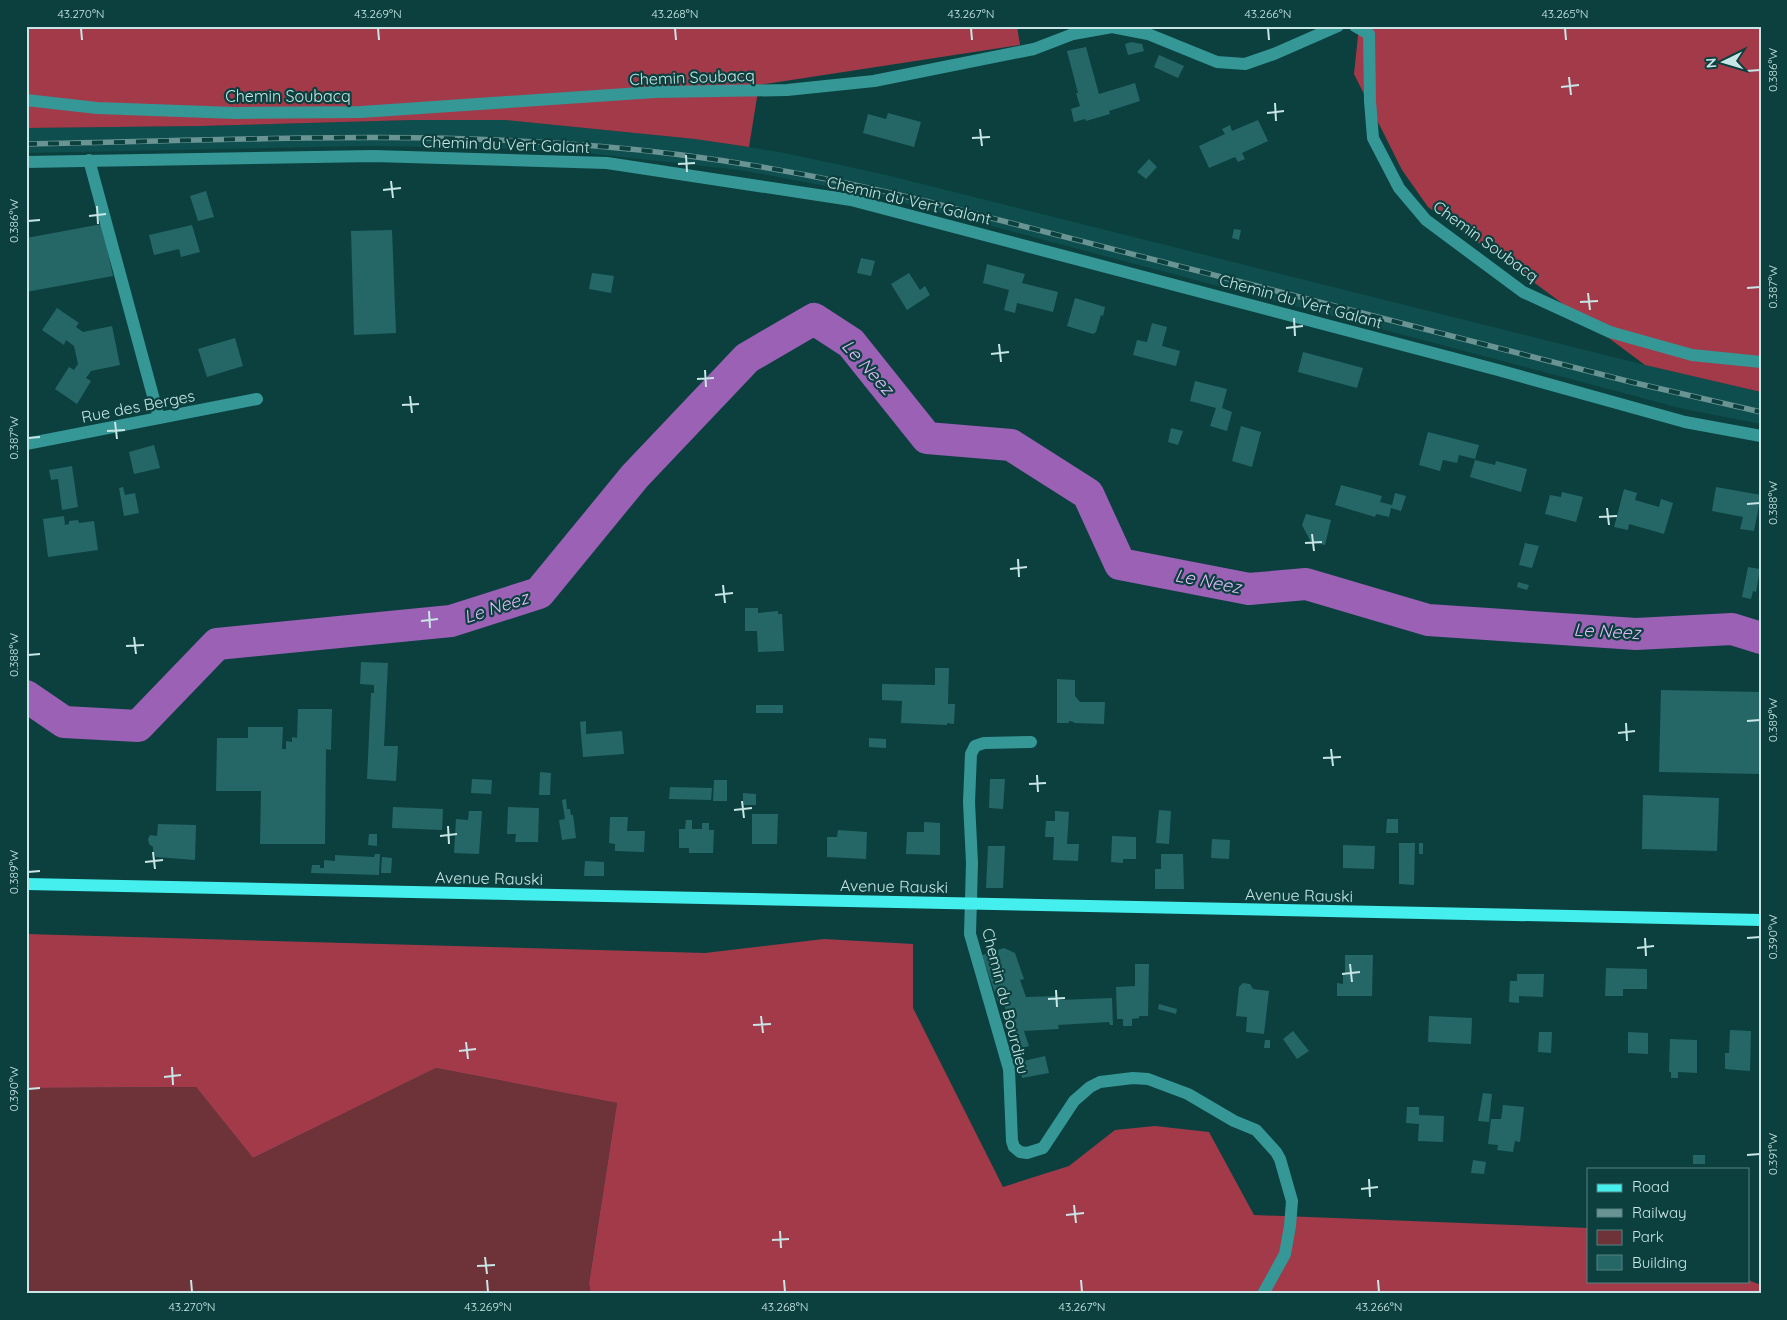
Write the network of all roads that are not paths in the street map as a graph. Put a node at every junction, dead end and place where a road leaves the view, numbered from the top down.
1 (1338, 26) edge
2 (1355, 26) edge
3 (26, 100) edge
4 (89, 160) junction
5 (26, 162) edge
6 (1761, 362) edge
7 (257, 399) dead end
8 (159, 418) junction
9 (1761, 436) edge
10 (26, 444) edge
11 (1031, 742) dead end
12 (26, 884) edge
13 (970, 904) junction
14 (1761, 920) edge
15 (1263, 1294) edge

1 - 3 street, Chemin Soubacq
2 - 6 street, Chemin Soubacq
4 - 5 street, Chemin du Vert Galant
4 - 8 street
4 - 9 street, Chemin du Vert Galant
7 - 8 street, Rue des Berges
8 - 10 street, Rue des Berges
11 - 13 street
12 - 13 main road, Avenue Rauski
13 - 14 main road, Avenue Rauski
13 - 15 street, Chemin du Bourdieu

